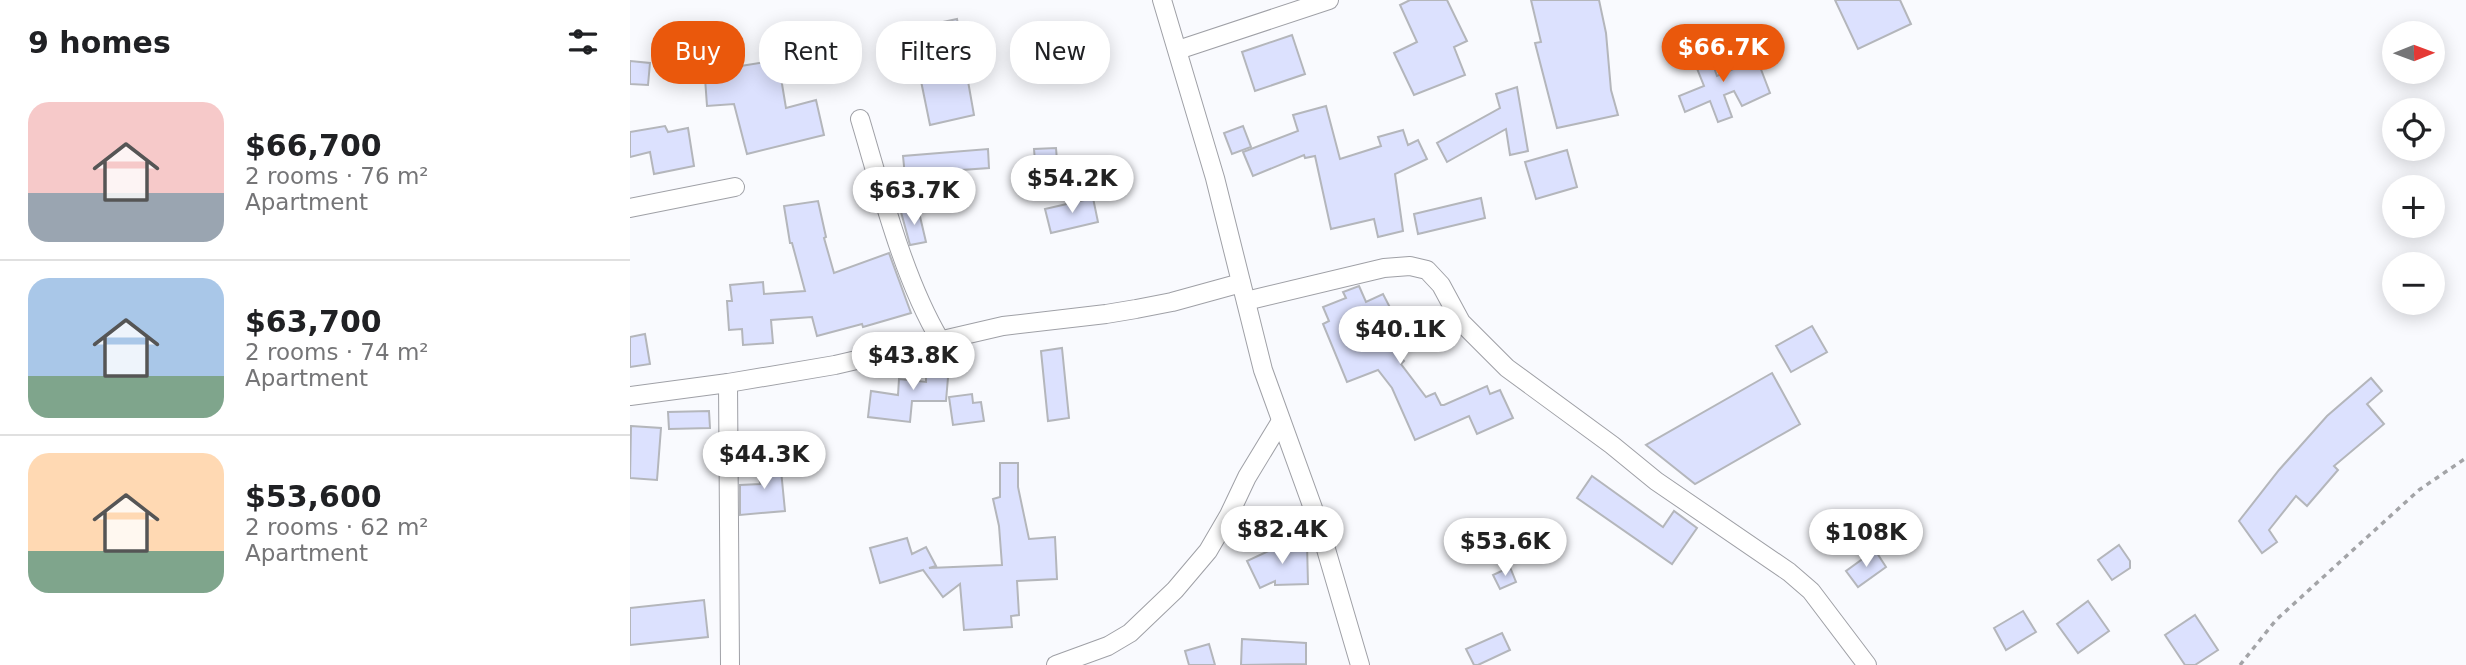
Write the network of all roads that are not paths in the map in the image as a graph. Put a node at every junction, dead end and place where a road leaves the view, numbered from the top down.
1 (1161, 0) edge
2 (1329, 0) edge
3 (1178, 50) junction
4 (860, 119) dead end
5 (735, 187) dead end
6 (630, 208) edge
7 (1243, 292) junction
8 (940, 340) junction
9 (728, 383) junction
10 (630, 396) edge
11 (1281, 421) junction
12 (730, 665) edge
13 (1056, 665) edge
14 (1360, 665) edge
15 (1867, 665) edge

1 - 3 street
2 - 3 street
3 - 7 street
4 - 8 street
5 - 6 street
7 - 8 street
7 - 11 street
7 - 15 street
8 - 9 street
9 - 10 street
9 - 12 street
11 - 13 street
11 - 14 street

